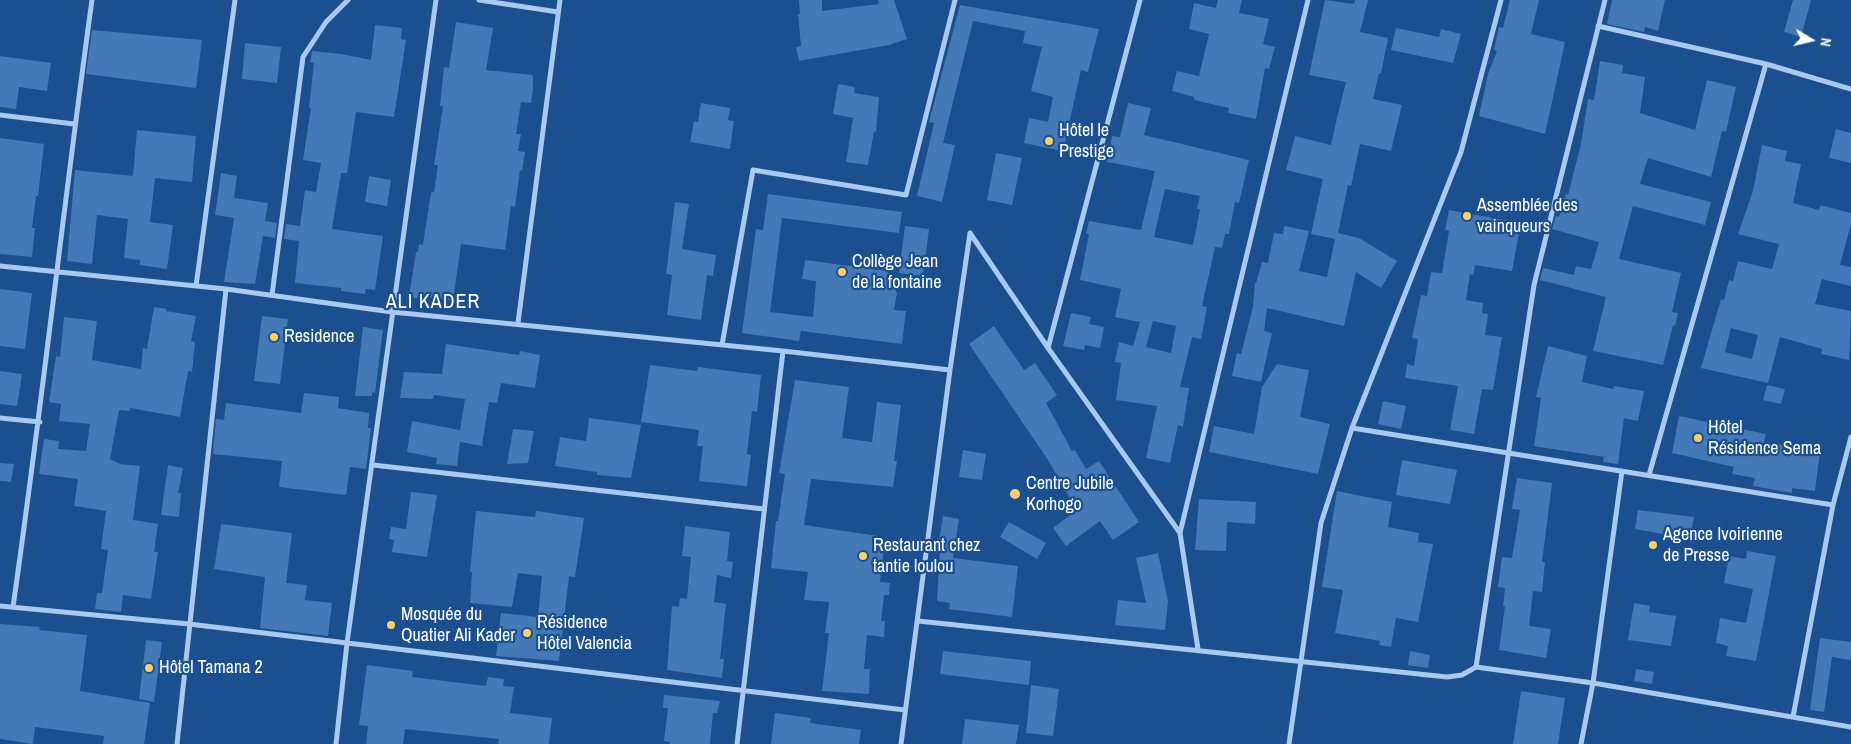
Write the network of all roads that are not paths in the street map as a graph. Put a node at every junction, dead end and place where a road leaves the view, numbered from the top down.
1 (92, 0) edge
2 (235, 0) edge
3 (348, 0) edge
4 (436, 0) edge
5 (479, 0) edge
6 (560, 0) edge
7 (955, 0) edge
8 (1140, 0) edge
9 (1308, 0) edge
10 (1500, 0) edge
11 (1605, 0) edge
12 (558, 12) junction
13 (1598, 26) junction
14 (1766, 64) junction
15 (1851, 89) edge
16 (0, 115) edge
17 (74, 124) junction
18 (0, 266) edge
19 (56, 271) junction
20 (196, 286) junction
21 (226, 289) junction
22 (272, 294) junction
23 (392, 312) junction
24 (518, 324) junction
25 (722, 344) junction
26 (1048, 348) junction
27 (783, 351) junction
28 (950, 370) junction
29 (0, 418) edge
30 (40, 422) junction
31 (1352, 428) junction
32 (1851, 438) edge
33 (1507, 452) junction
34 (373, 465) junction
35 (1622, 470) junction
36 (1649, 475) junction
37 (1833, 506) junction
38 (764, 508) junction
39 (1180, 533) junction
40 (0, 606) edge
41 (13, 607) junction
42 (918, 621) junction
43 (189, 624) junction
44 (347, 643) junction
45 (1198, 649) junction
46 (1301, 660) junction
47 (1476, 667) junction
48 (1593, 683) junction
49 (743, 690) junction
50 (905, 710) junction
51 (1793, 717) junction
52 (1851, 727) edge
53 (177, 744) edge
54 (336, 744) edge
55 (737, 744) edge
56 (901, 744) edge
57 (1289, 744) edge
58 (1581, 744) edge

1 - 17 street
2 - 20 street
3 - 22 street
4 - 23 street
5 - 12 street
6 - 12 street
7 - 25 street
8 - 26 street
9 - 39 street
10 - 31 street
11 - 13 street
12 - 24 street
13 - 14 street
13 - 33 street
14 - 15 street
14 - 36 street
16 - 17 street
17 - 19 street
18 - 19 street
19 - 20 street
19 - 30 street
20 - 21 street
21 - 22 street
21 - 43 street
22 - 23 street
23 - 24 street
23 - 34 street
24 - 25 street
25 - 27 street
26 - 28 street
26 - 39 street
27 - 28 street
27 - 38 street
28 - 42 street
29 - 30 street
30 - 41 street
31 - 33 street
31 - 46 street
32 - 37 street
33 - 35 street
33 - 47 street
34 - 38 street
34 - 44 street
35 - 36 street
35 - 48 street
36 - 37 street
37 - 51 street
38 - 49 street
39 - 45 street
40 - 41 street
41 - 43 street
42 - 45 street
42 - 50 street
43 - 44 street
43 - 53 street
44 - 49 street
44 - 54 street
45 - 46 street
46 - 47 street
46 - 57 street
47 - 48 street
48 - 51 street
48 - 58 street
49 - 50 street
49 - 55 street
50 - 56 street
51 - 52 street

